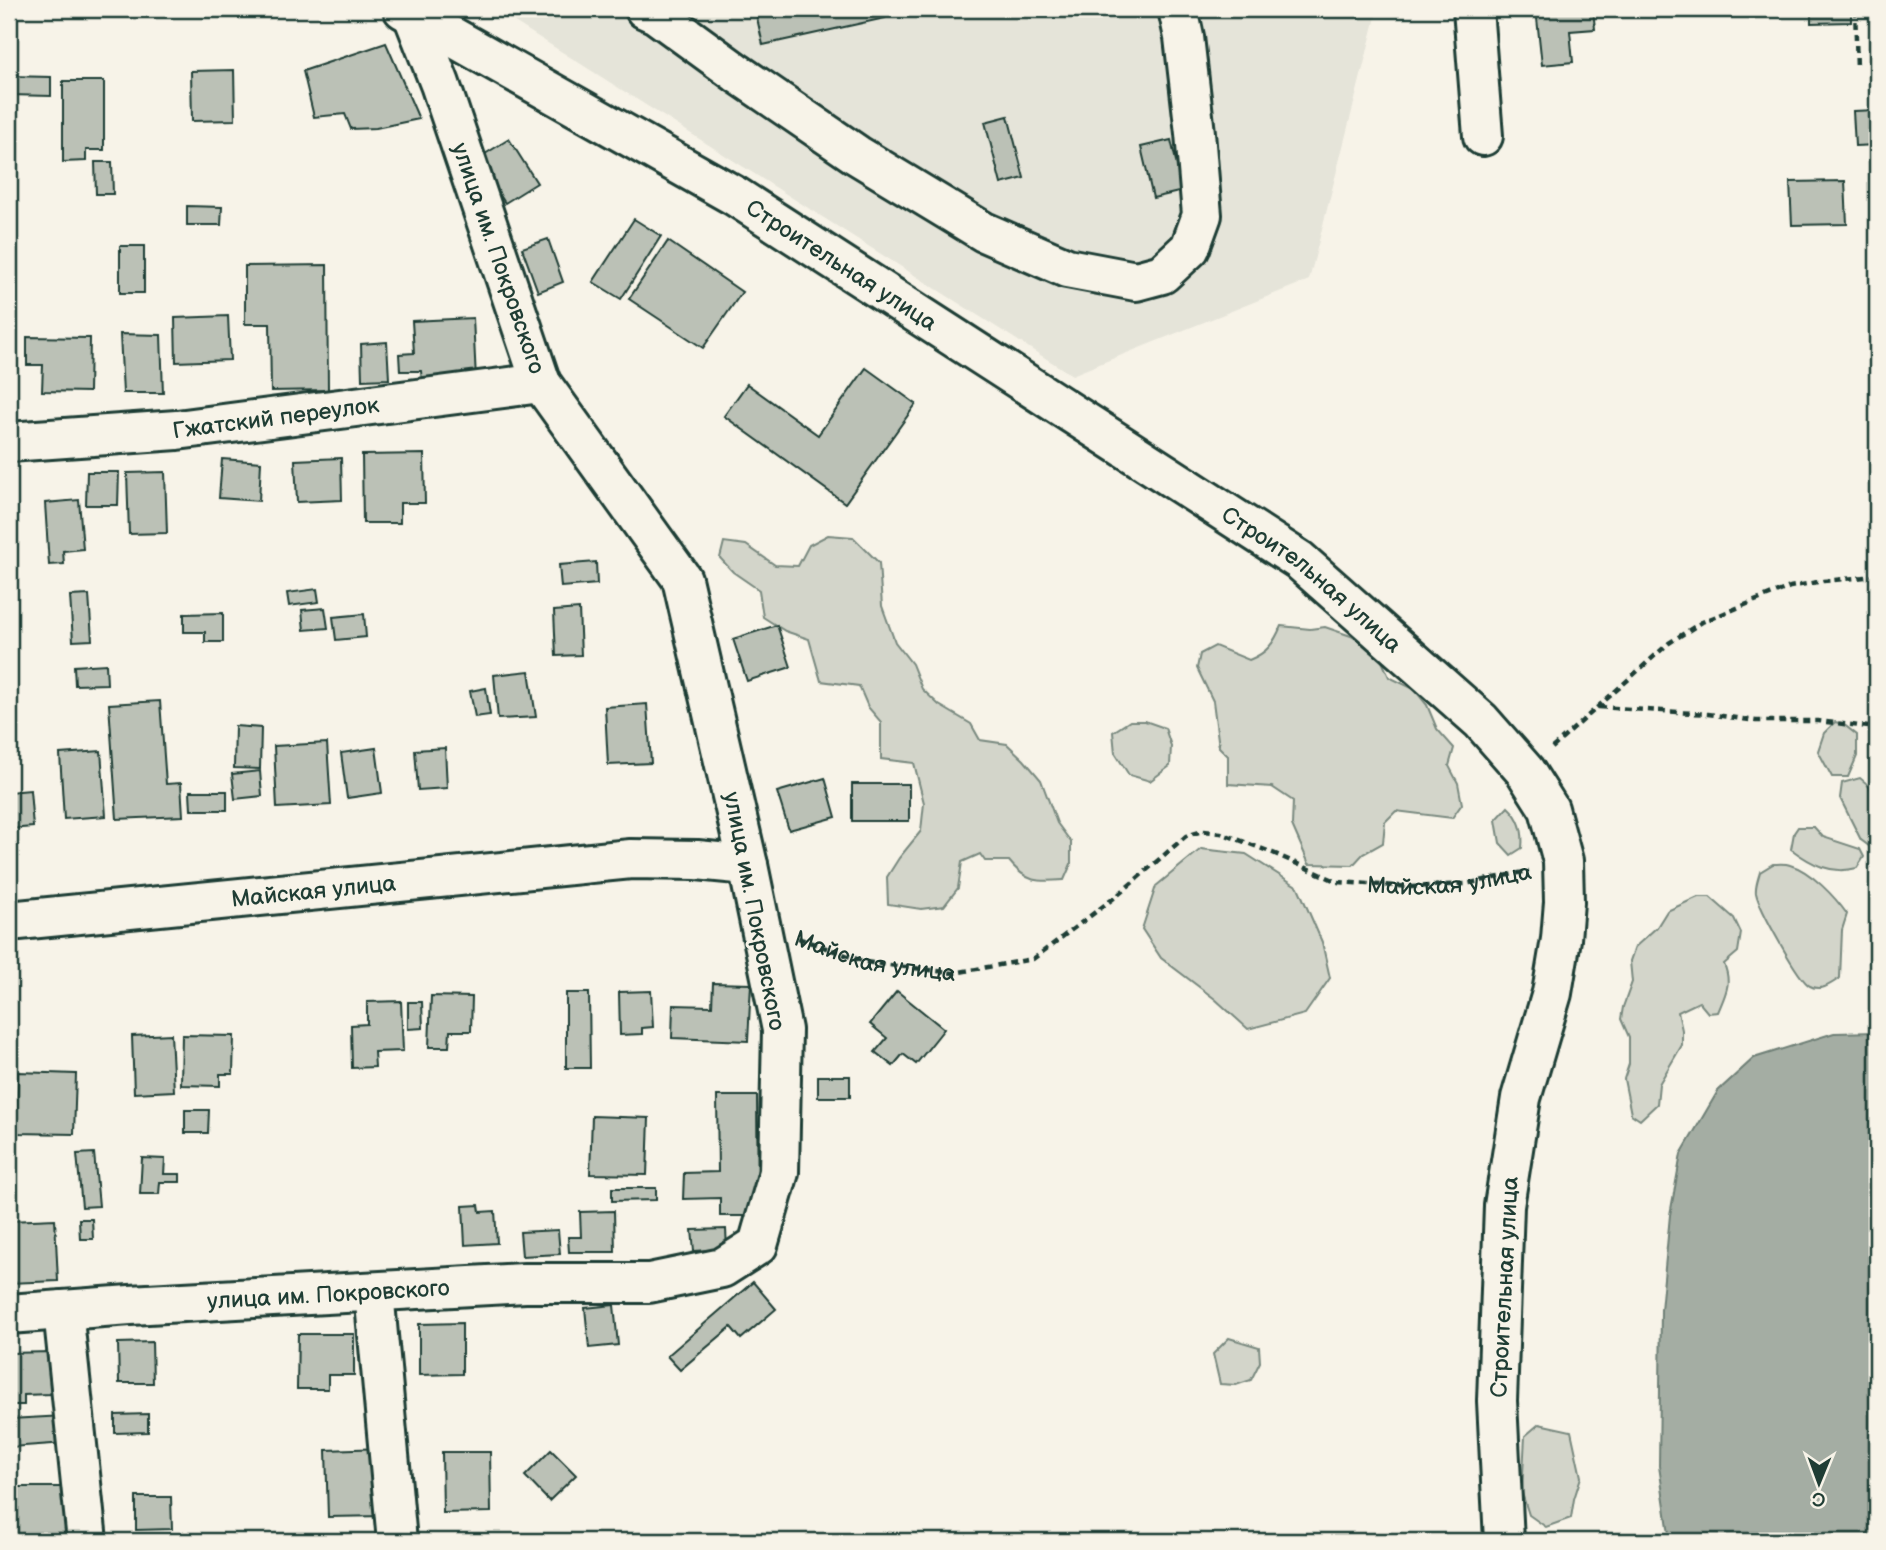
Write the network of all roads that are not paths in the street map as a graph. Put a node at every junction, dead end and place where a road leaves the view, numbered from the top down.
1 (645, 9) edge
2 (1178, 9) edge
3 (1474, 9) edge
4 (408, 12) edge
5 (1483, 136) dead end
6 (541, 383) junction
7 (9, 442) edge
8 (748, 864) junction
9 (9, 922) edge
10 (374, 1292) junction
11 (62, 1310) junction
12 (9, 1314) edge
13 (87, 1541) edge
14 (397, 1541) edge
15 (1504, 1541) edge

1 - 2 street
3 - 5 street
4 - 6 street, улица им. Покровского
4 - 15 street, Строительная улица
6 - 7 street, Гжатский переулок
6 - 8 street, улица им. Покровского
8 - 9 street, Майская улица
8 - 10 street, улица им. Покровского
10 - 11 street, улица им. Покровского
10 - 14 street
11 - 12 street, улица им. Покровского
11 - 13 street

